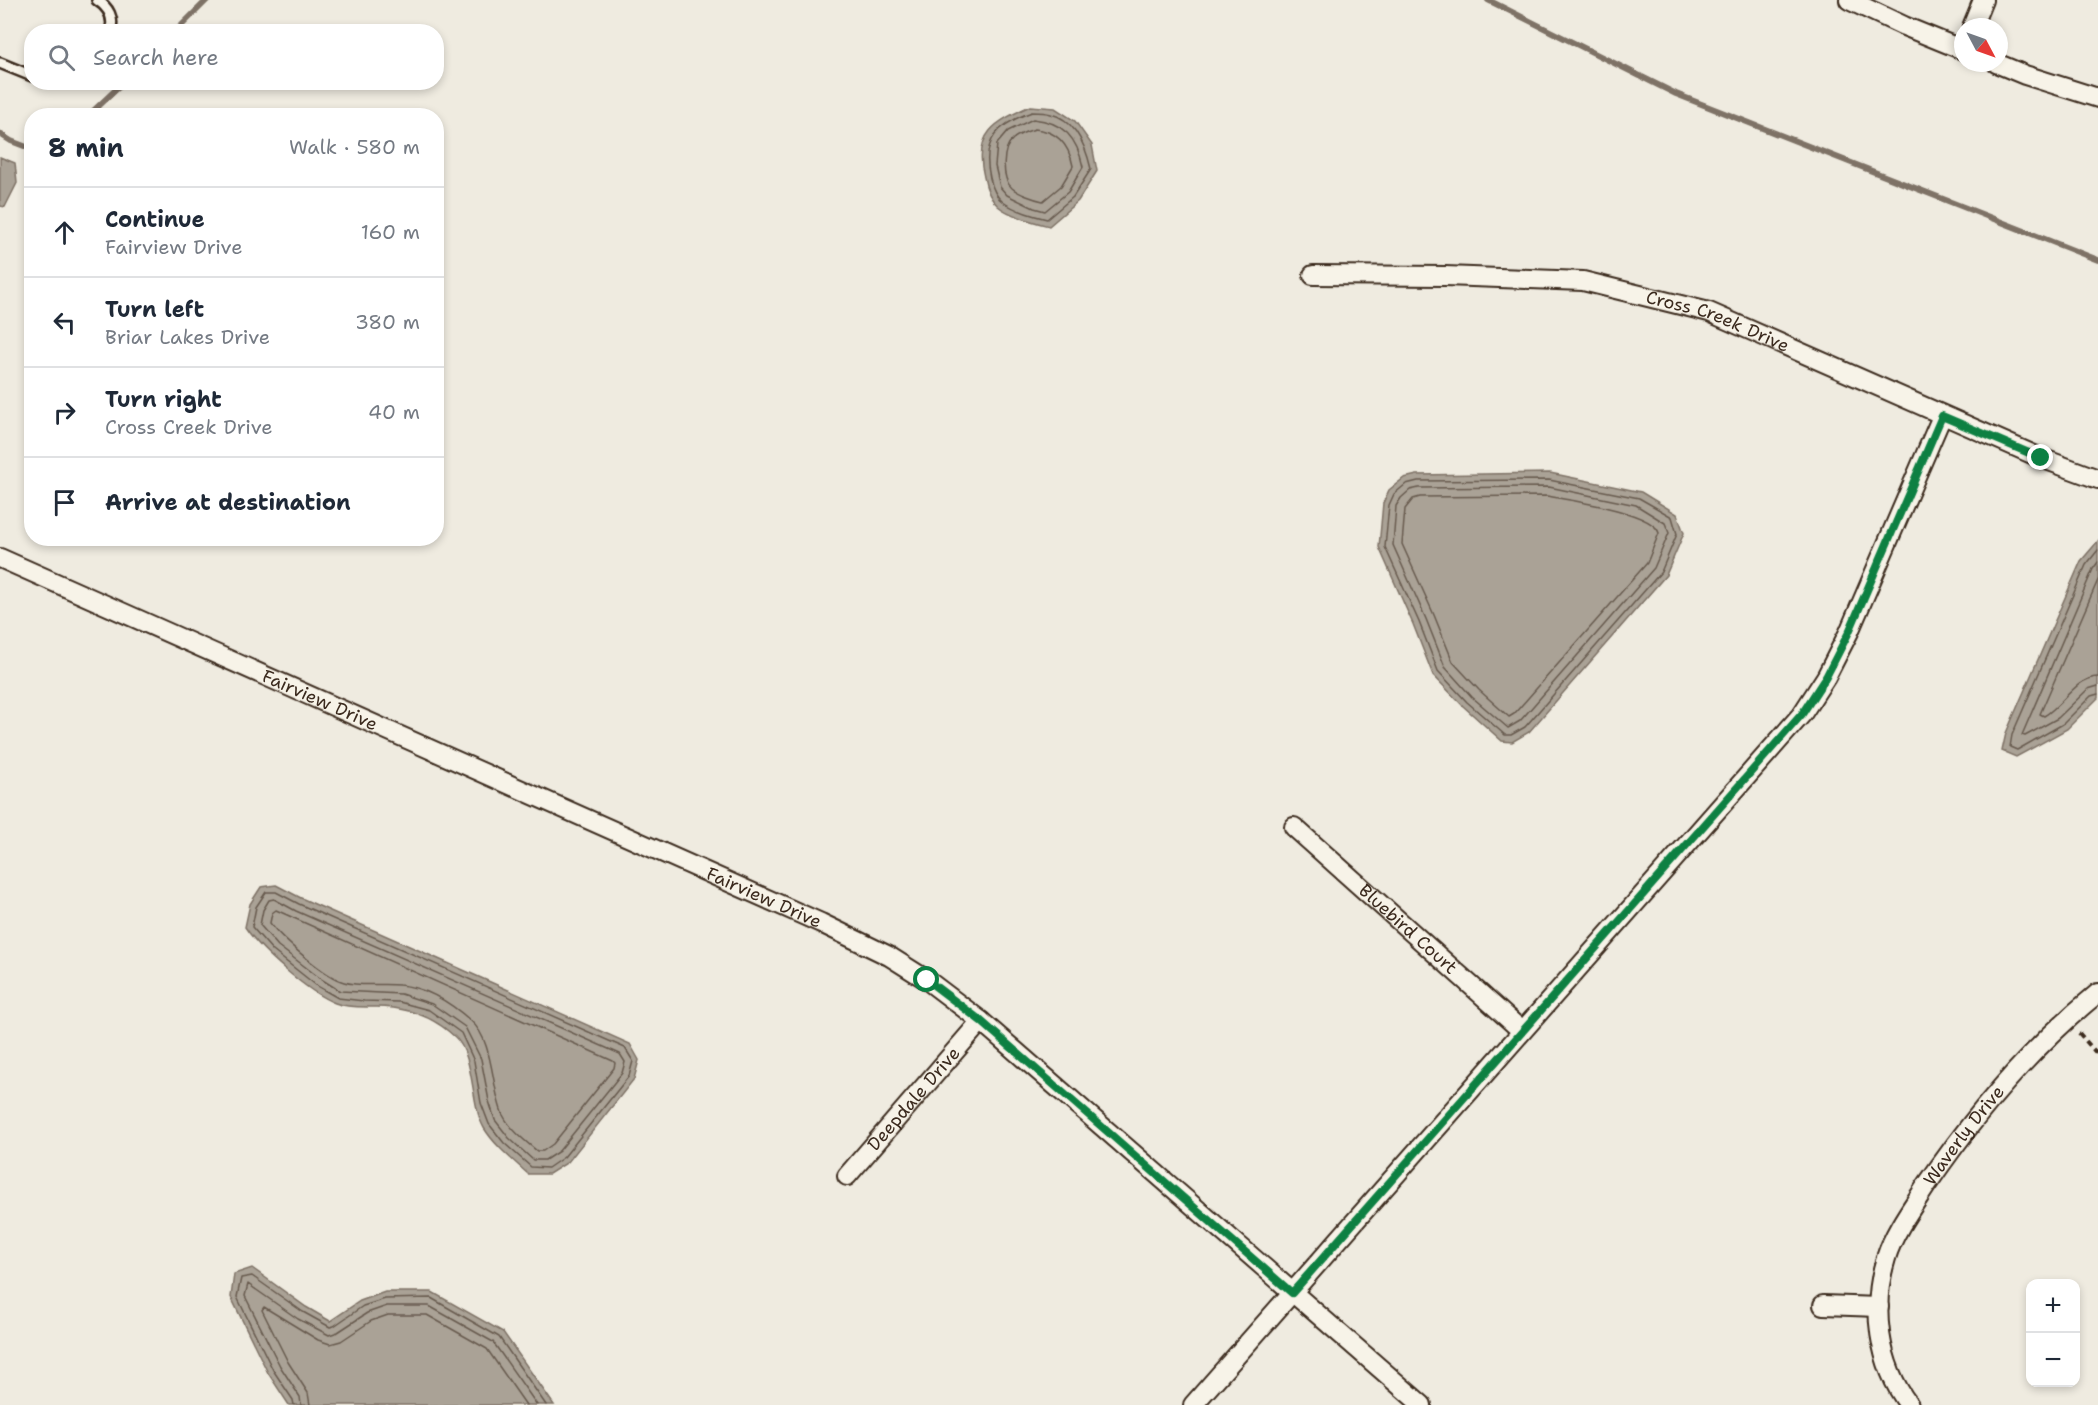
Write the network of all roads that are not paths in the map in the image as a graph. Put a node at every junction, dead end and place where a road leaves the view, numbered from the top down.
1 (97, 0) edge
2 (1849, 0) edge
3 (1983, 0) edge
4 (1976, 18) edge
5 (112, 24) edge
6 (1954, 46) edge
7 (0, 63) edge
8 (2008, 68) edge
9 (24, 73) edge
10 (2098, 98) edge
11 (1313, 275) dead end
12 (1942, 416) junction
13 (2098, 479) edge
14 (0, 558) edge
15 (1294, 827) dead end
16 (2098, 993) edge
17 (981, 1021) junction
18 (1522, 1031) junction
19 (847, 1176) dead end
20 (1292, 1293) junction
21 (1823, 1305) dead end
22 (1879, 1307) junction
23 (1193, 1405) edge
24 (1422, 1405) edge
25 (1909, 1405) edge

1 - 5 lane
2 - 6 street
3 - 4 street
7 - 9 lane
8 - 10 street
11 - 12 street, Cross Creek Drive
12 - 13 street, Cross Creek Drive
12 - 18 street
14 - 17 street, Fairview Drive
15 - 18 street, Bluebird Court
16 - 22 street, Waverly Drive
17 - 19 street, Deepdale Drive
17 - 20 street, Fairview Drive
18 - 20 street
20 - 23 street
20 - 24 street, Fairview Drive
21 - 22 street
22 - 25 street, Waverly Drive

